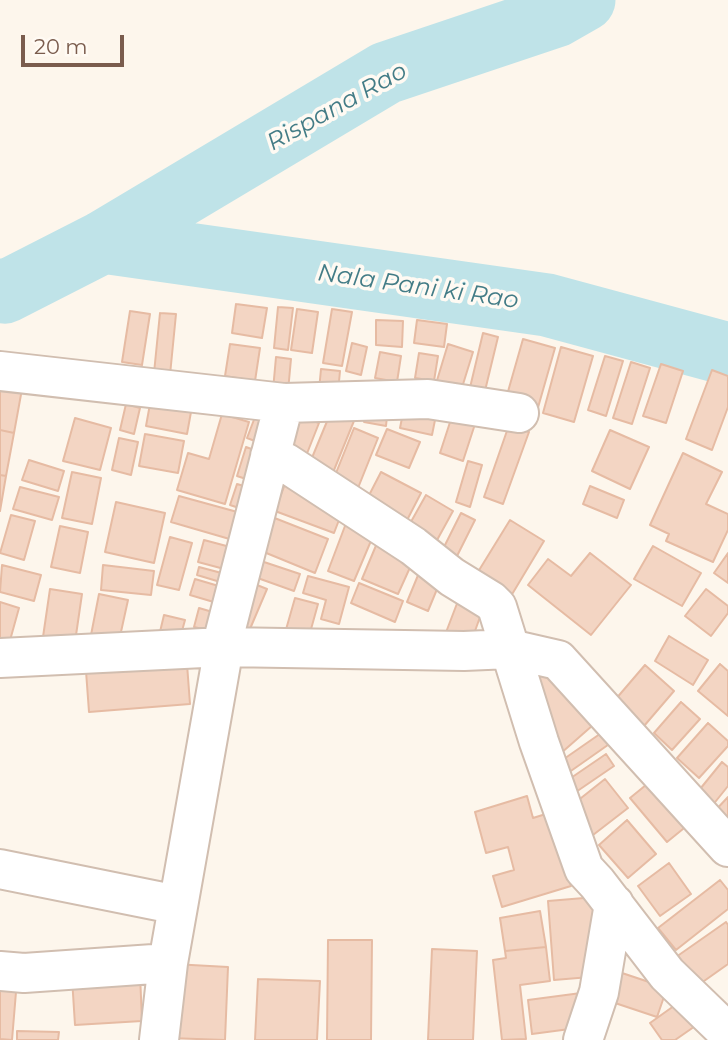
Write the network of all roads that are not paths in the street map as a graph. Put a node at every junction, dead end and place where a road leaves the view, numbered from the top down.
1 (0, 372) edge
2 (284, 403) junction
3 (519, 413) dead end
4 (270, 456) junction
5 (224, 647) junction
6 (510, 649) junction
7 (0, 658) edge
8 (728, 847) edge
9 (0, 869) edge
10 (614, 904) junction
11 (178, 905) junction
12 (168, 962) junction
13 (0, 971) edge
14 (728, 1033) edge
15 (159, 1040) edge
16 (583, 1040) edge

1 - 2 street
2 - 3 street
2 - 4 street
4 - 5 street
4 - 6 street
5 - 6 street
5 - 7 street
5 - 11 street
6 - 8 street
6 - 10 street
9 - 11 street
10 - 14 street
10 - 16 street
11 - 12 street
12 - 13 street
12 - 15 street

